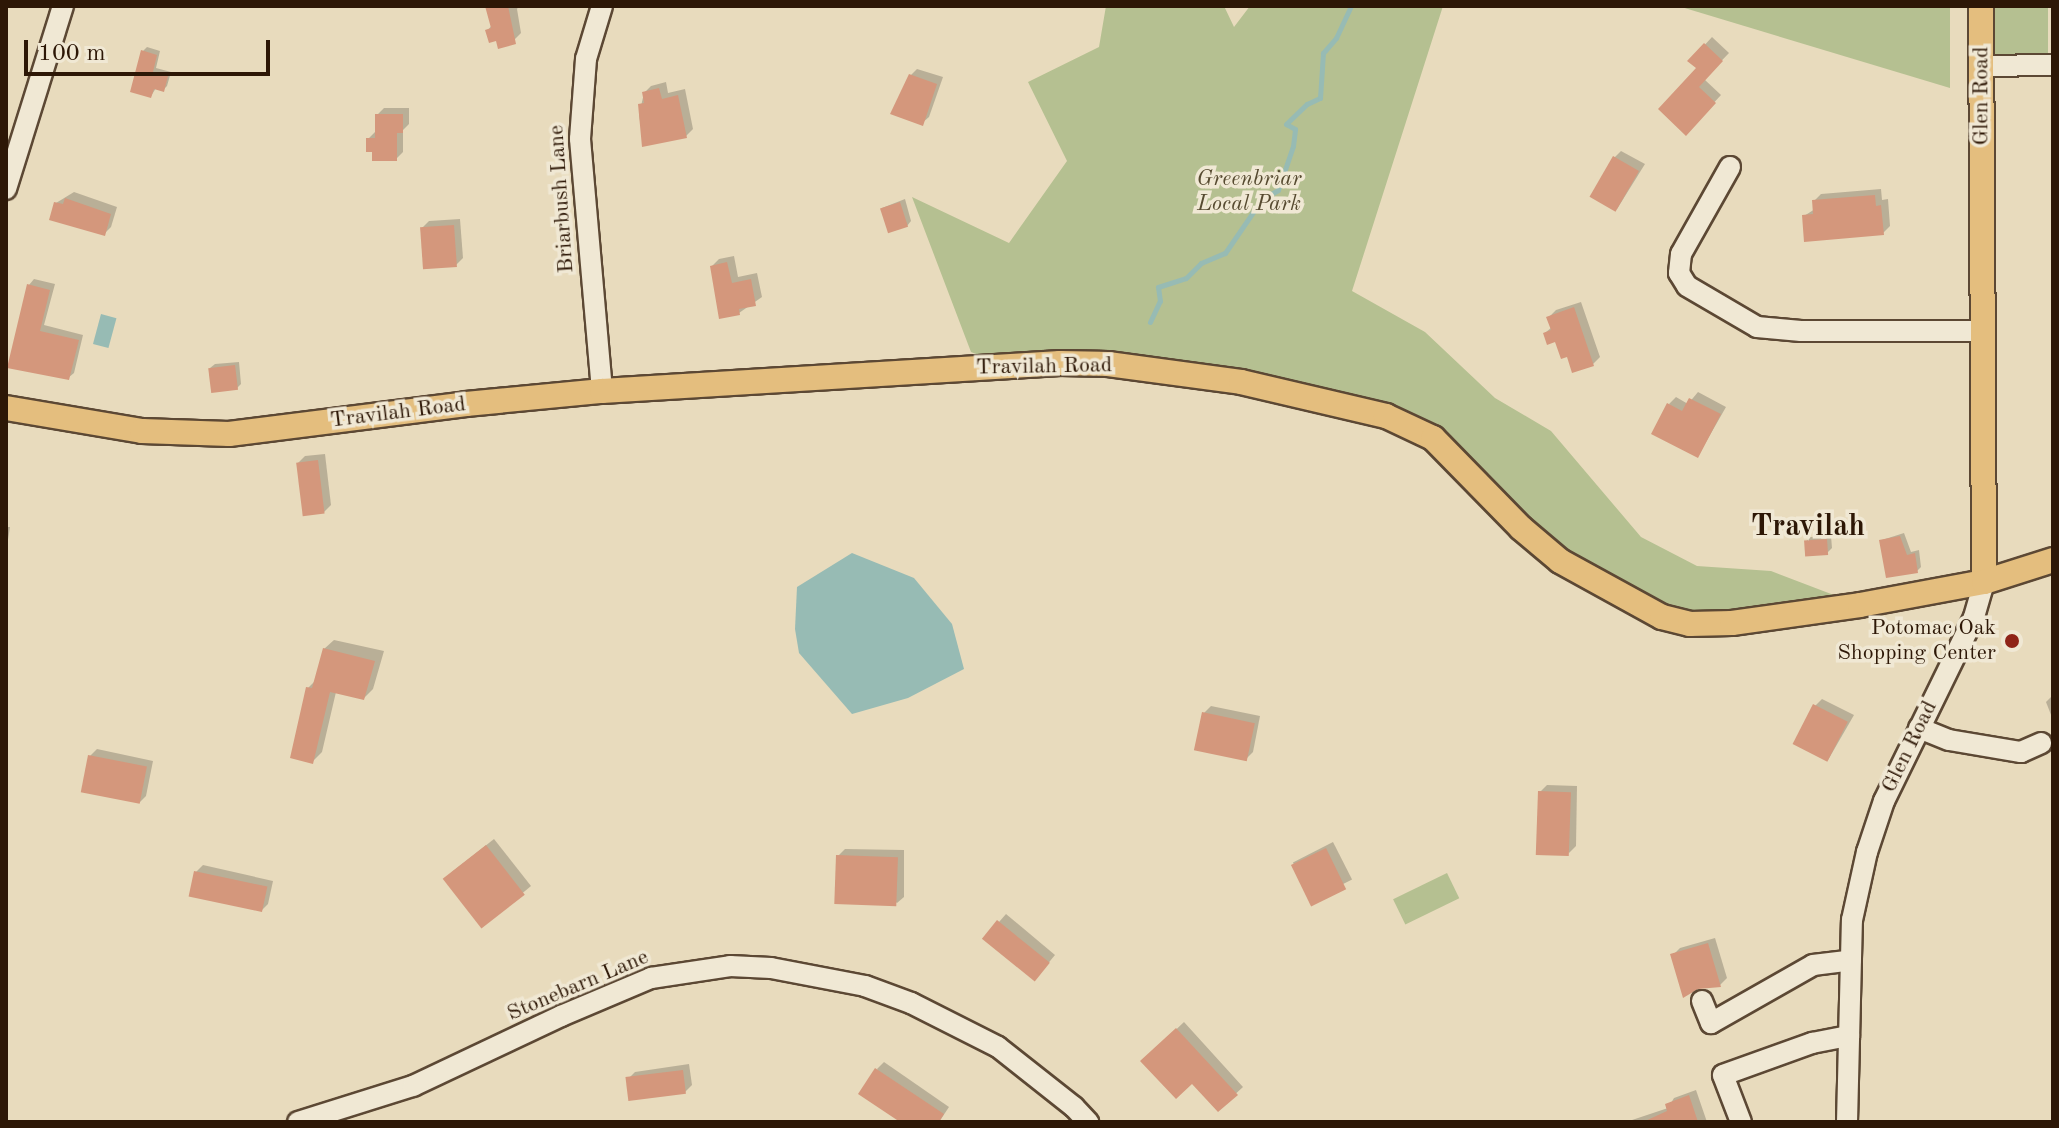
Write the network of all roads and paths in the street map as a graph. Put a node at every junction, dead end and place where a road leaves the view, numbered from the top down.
1 (63, 6) edge
2 (602, 6) edge
3 (1981, 6) edge
4 (2053, 65) edge
5 (1982, 66) junction
6 (1730, 167) dead end
7 (6, 189) edge
8 (1983, 331) junction
9 (602, 391) junction
10 (6, 408) edge
11 (2053, 560) edge
12 (1984, 582) junction
13 (1919, 728) junction
14 (2041, 743) dead end
15 (1851, 960) junction
16 (1702, 1001) dead end
17 (1849, 1036) junction
18 (298, 1122) edge
19 (1088, 1122) edge
20 (1741, 1122) edge
21 (1847, 1122) edge

1 - 7 street
2 - 9 street, Briarbush Lane
3 - 5 main road, Glen Road
4 - 5 street
5 - 8 main road, Glen Road
6 - 8 street
8 - 12 main road, Glen Road
9 - 10 main road, Travilah Road
9 - 12 main road, Travilah Road
11 - 12 main road, Travilah Road
12 - 13 street, Glen Road
13 - 14 street
13 - 15 street, Glen Road
15 - 16 street
15 - 17 street, Glen Road
17 - 20 street
17 - 21 street, Glen Road
18 - 19 street, Stonebarn Lane

